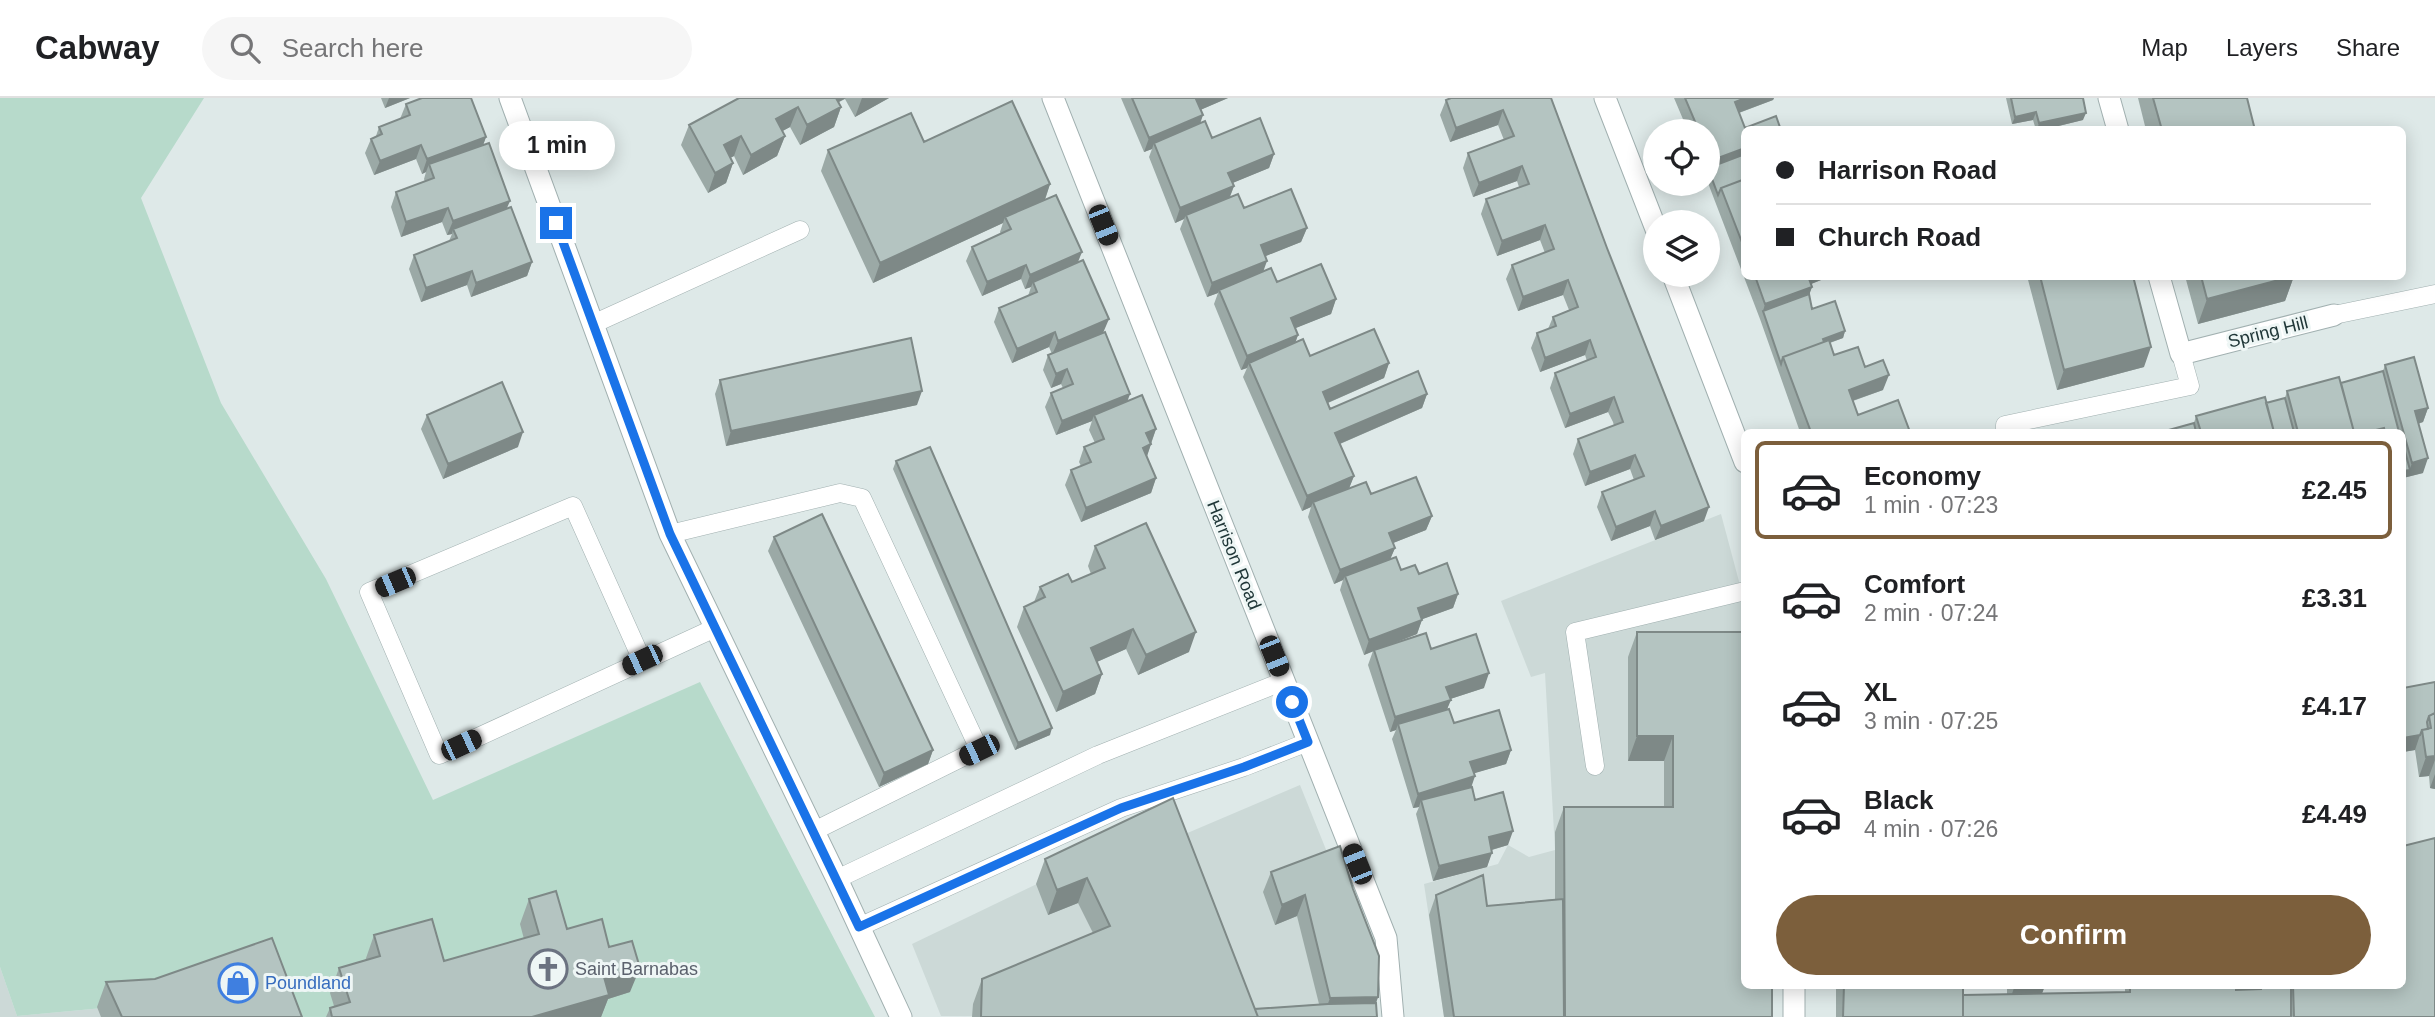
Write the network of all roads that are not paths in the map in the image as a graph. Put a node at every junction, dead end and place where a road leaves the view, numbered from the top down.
1 (510, 98) edge
2 (1053, 98) edge
3 (1605, 98) edge
4 (2109, 98) edge
5 (2117, 126) edge
6 (1649, 210) edge
7 (800, 230) dead end
8 (2160, 280) edge
9 (1678, 287) edge
10 (2435, 294) edge
11 (2334, 315) joint
12 (593, 324) junction
13 (2181, 354) junction
14 (2005, 429) edge
15 (1741, 452) edge
16 (670, 534) junction
17 (1741, 592) edge
18 (715, 628) junction
19 (642, 660) junction
20 (1284, 681) junction
21 (1308, 742) junction
22 (1595, 766) dead end
23 (814, 831) junction
24 (837, 879) junction
25 (859, 927) junction
26 (1794, 989) edge
27 (901, 1017) edge
28 (1393, 1017) edge
29 (1794, 1017) edge

1 - 12 street
2 - 20 street, Harrison Road
3 - 6 street
4 - 5 street
7 - 12 lane
8 - 13 street
9 - 15 street
10 - 11 lane, Spring Hill
11 - 13 street, Spring Hill
12 - 16 street
13 - 14 lane
16 - 18 street
16 - 23 lane
17 - 22 lane
18 - 19 lane
18 - 23 street
19 - 19 lane
20 - 21 street, Harrison Road
20 - 24 lane
21 - 25 lane
21 - 28 street, Harrison Road
23 - 24 street
24 - 25 street
25 - 27 street
26 - 29 street

